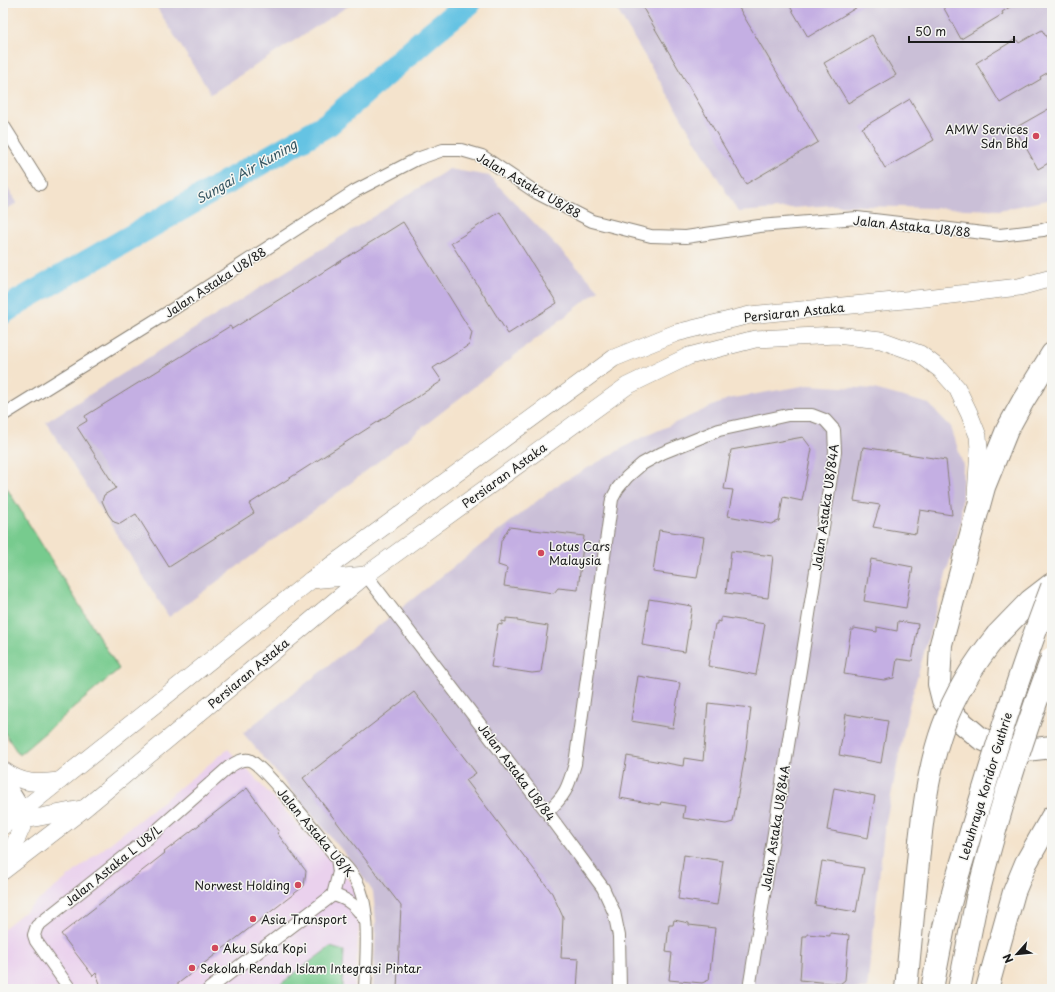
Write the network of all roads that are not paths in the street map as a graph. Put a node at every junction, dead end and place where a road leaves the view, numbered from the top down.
1 (3, 125) edge
2 (40, 184) dead end
3 (1052, 226) edge
4 (1052, 278) edge
5 (1052, 354) edge
6 (3, 414) edge
7 (975, 516) junction
8 (366, 575) junction
9 (311, 580) junction
10 (1052, 586) edge
11 (1052, 658) edge
12 (1047, 744) edge
13 (248, 760) joint
14 (3, 770) edge
15 (3, 775) edge
16 (59, 781) junction
17 (3, 794) edge
18 (86, 808) junction
19 (547, 812) junction
20 (22, 815) junction
21 (1052, 817) edge
22 (3, 826) edge
23 (337, 858) junction
24 (3, 870) edge
25 (333, 895) junction
26 (365, 920) junction
27 (70, 989) edge
28 (209, 989) edge
29 (365, 989) edge
30 (620, 989) edge
31 (750, 989) edge
32 (906, 989) edge
33 (932, 989) edge
34 (959, 989) edge
35 (987, 989) edge

1 - 2 street
3 - 6 street, Jalan Astaka U8/88
4 - 9 main road, Persiaran Astaka
5 - 7 highway
7 - 8 main road, Persiaran Astaka
7 - 12 highway
8 - 9 main road
8 - 18 main road, Persiaran Astaka
8 - 19 street, Jalan Astaka U8/84
9 - 16 main road, Persiaran Astaka
10 - 32 highway, bridge
10 - 33 highway, Lebuhraya Koridor Guthrie, bridge
11 - 34 highway, Lebuhraya Koridor Guthrie, bridge
13 - 23 street, Jalan Astaka U8/K
13 - 27 street, Jalan Astaka L U8/L
14 - 16 main road
15 - 20 street
16 - 20 main road, Persiaran Astaka
17 - 20 street
18 - 20 main road
18 - 24 main road, Persiaran Astaka
19 - 30 street, Jalan Astaka U8/84
19 - 31 street, Jalan Astaka U8/84A
20 - 22 main road, Persiaran Astaka
20 - 24 main road
21 - 35 highway
23 - 25 street
23 - 26 street, Jalan Astaka U8/K
25 - 26 street
25 - 28 street
26 - 29 street, Jalan Astaka U8/K

